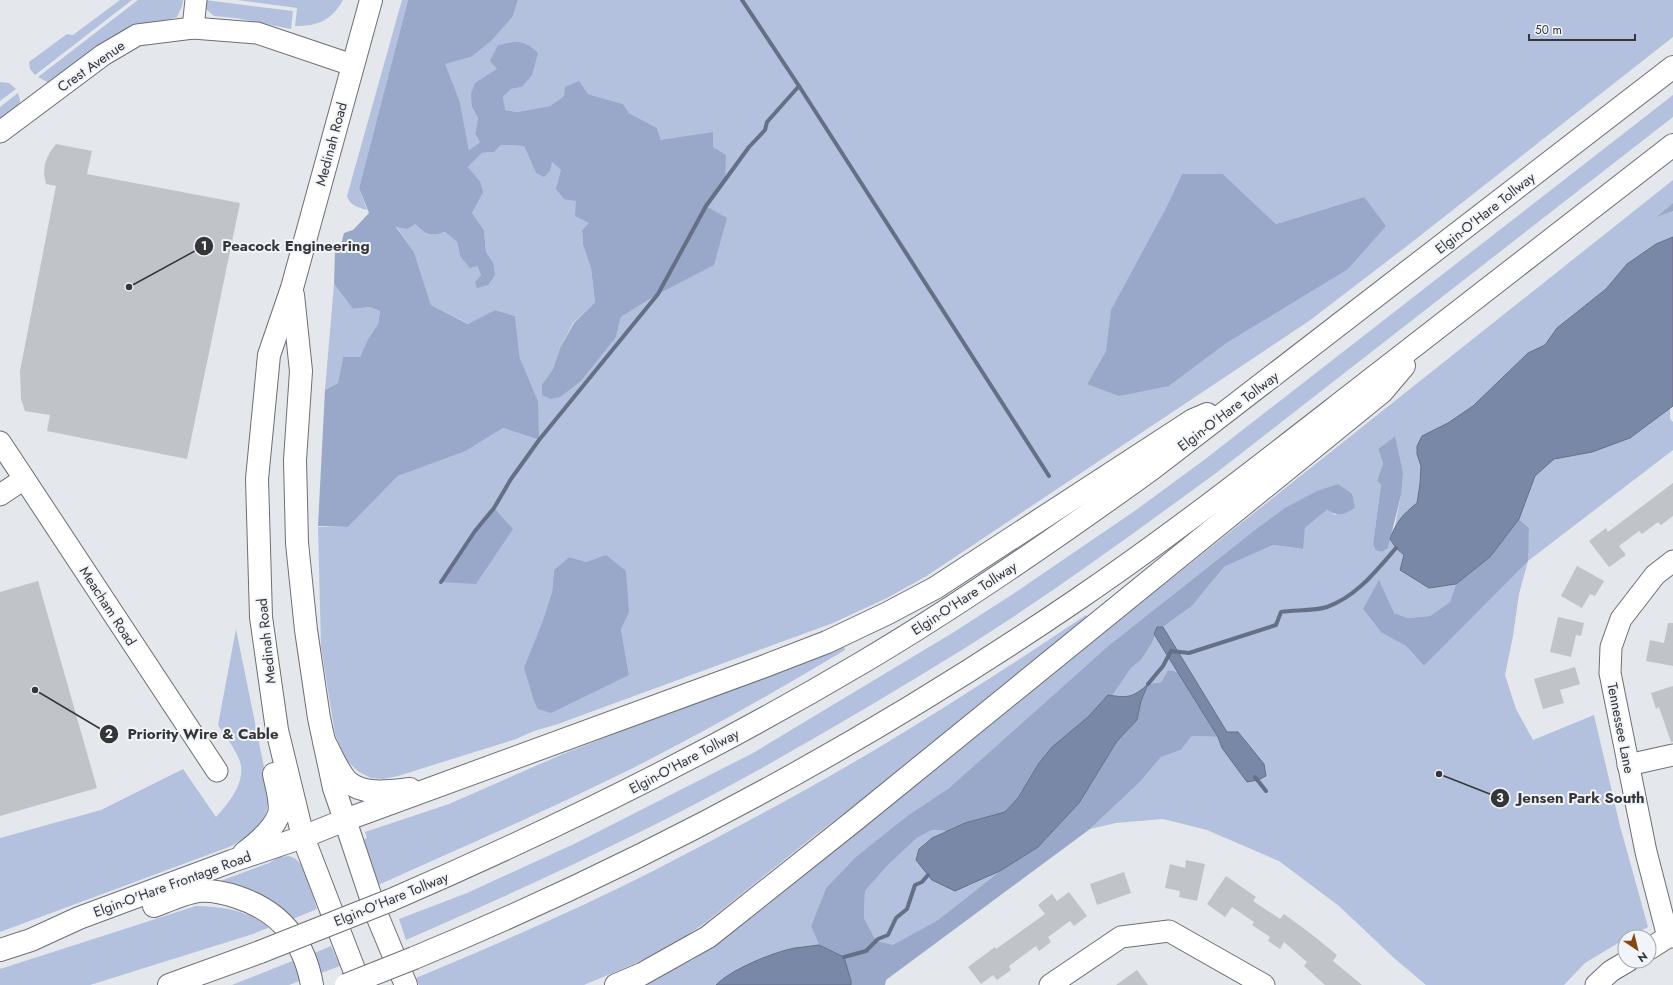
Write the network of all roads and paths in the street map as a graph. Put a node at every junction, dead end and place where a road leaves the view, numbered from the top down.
1 (196, 0) edge
2 (371, 0) edge
3 (193, 28) junction
4 (352, 65) junction
5 (1673, 67) edge
6 (0, 132) edge
7 (1673, 145) edge
8 (292, 288) junction
9 (1433, 332) junction
10 (1242, 401) junction
11 (0, 442) edge
12 (24, 479) junction
13 (0, 495) edge
14 (1673, 561) edge
15 (261, 617) junction
16 (324, 741) junction
17 (1673, 756) edge
18 (1628, 766) junction
19 (217, 771) dead end
20 (437, 786) junction
21 (344, 820) junction
22 (303, 837) junction
23 (232, 861) junction
24 (1670, 937) edge
25 (31, 940) junction
26 (1657, 944) edge
27 (0, 950) edge
28 (1617, 967) edge
29 (169, 985) edge
30 (312, 985) edge
31 (346, 985) edge
32 (360, 985) edge
33 (406, 985) edge
34 (616, 985) edge
35 (1050, 985) edge
36 (1264, 985) edge
37 (1596, 985) edge

1 - 3 street
2 - 4 main road, Medinah Road
3 - 4 street, Crest Avenue
3 - 6 street, Crest Avenue
4 - 8 main road, Medinah Road
5 - 10 main road, Elgin-O'Hare Tollway
7 - 9 main road
8 - 15 main road, Medinah Road
8 - 16 main road, Medinah Road
9 - 31 main road, bridge
9 - 34 main road
10 - 20 main road
10 - 29 main road, Elgin-O'Hare Tollway, bridge
11 - 12 street, Meacham Road
12 - 13 street
12 - 19 street, Meacham Road
14 - 18 street, Tennessee Lane
15 - 22 main road, Medinah Road
15 - 23 main road
16 - 20 main road
16 - 21 main road, Medinah Road
17 - 18 street
18 - 24 street, Tennessee Lane
20 - 21 main road, Elgin-O'Hare Frontage Road
21 - 22 main road, Elgin-O'Hare Frontage Road
21 - 33 main road, Medinah Road
22 - 23 main road, Elgin-O'Hare Frontage Road
22 - 32 main road, Medinah Road
23 - 25 main road, Elgin-O'Hare Frontage Road
24 - 26 street
25 - 27 main road, Elgin-O'Hare Frontage Road
25 - 30 main road
28 - 37 street
35 - 36 street

